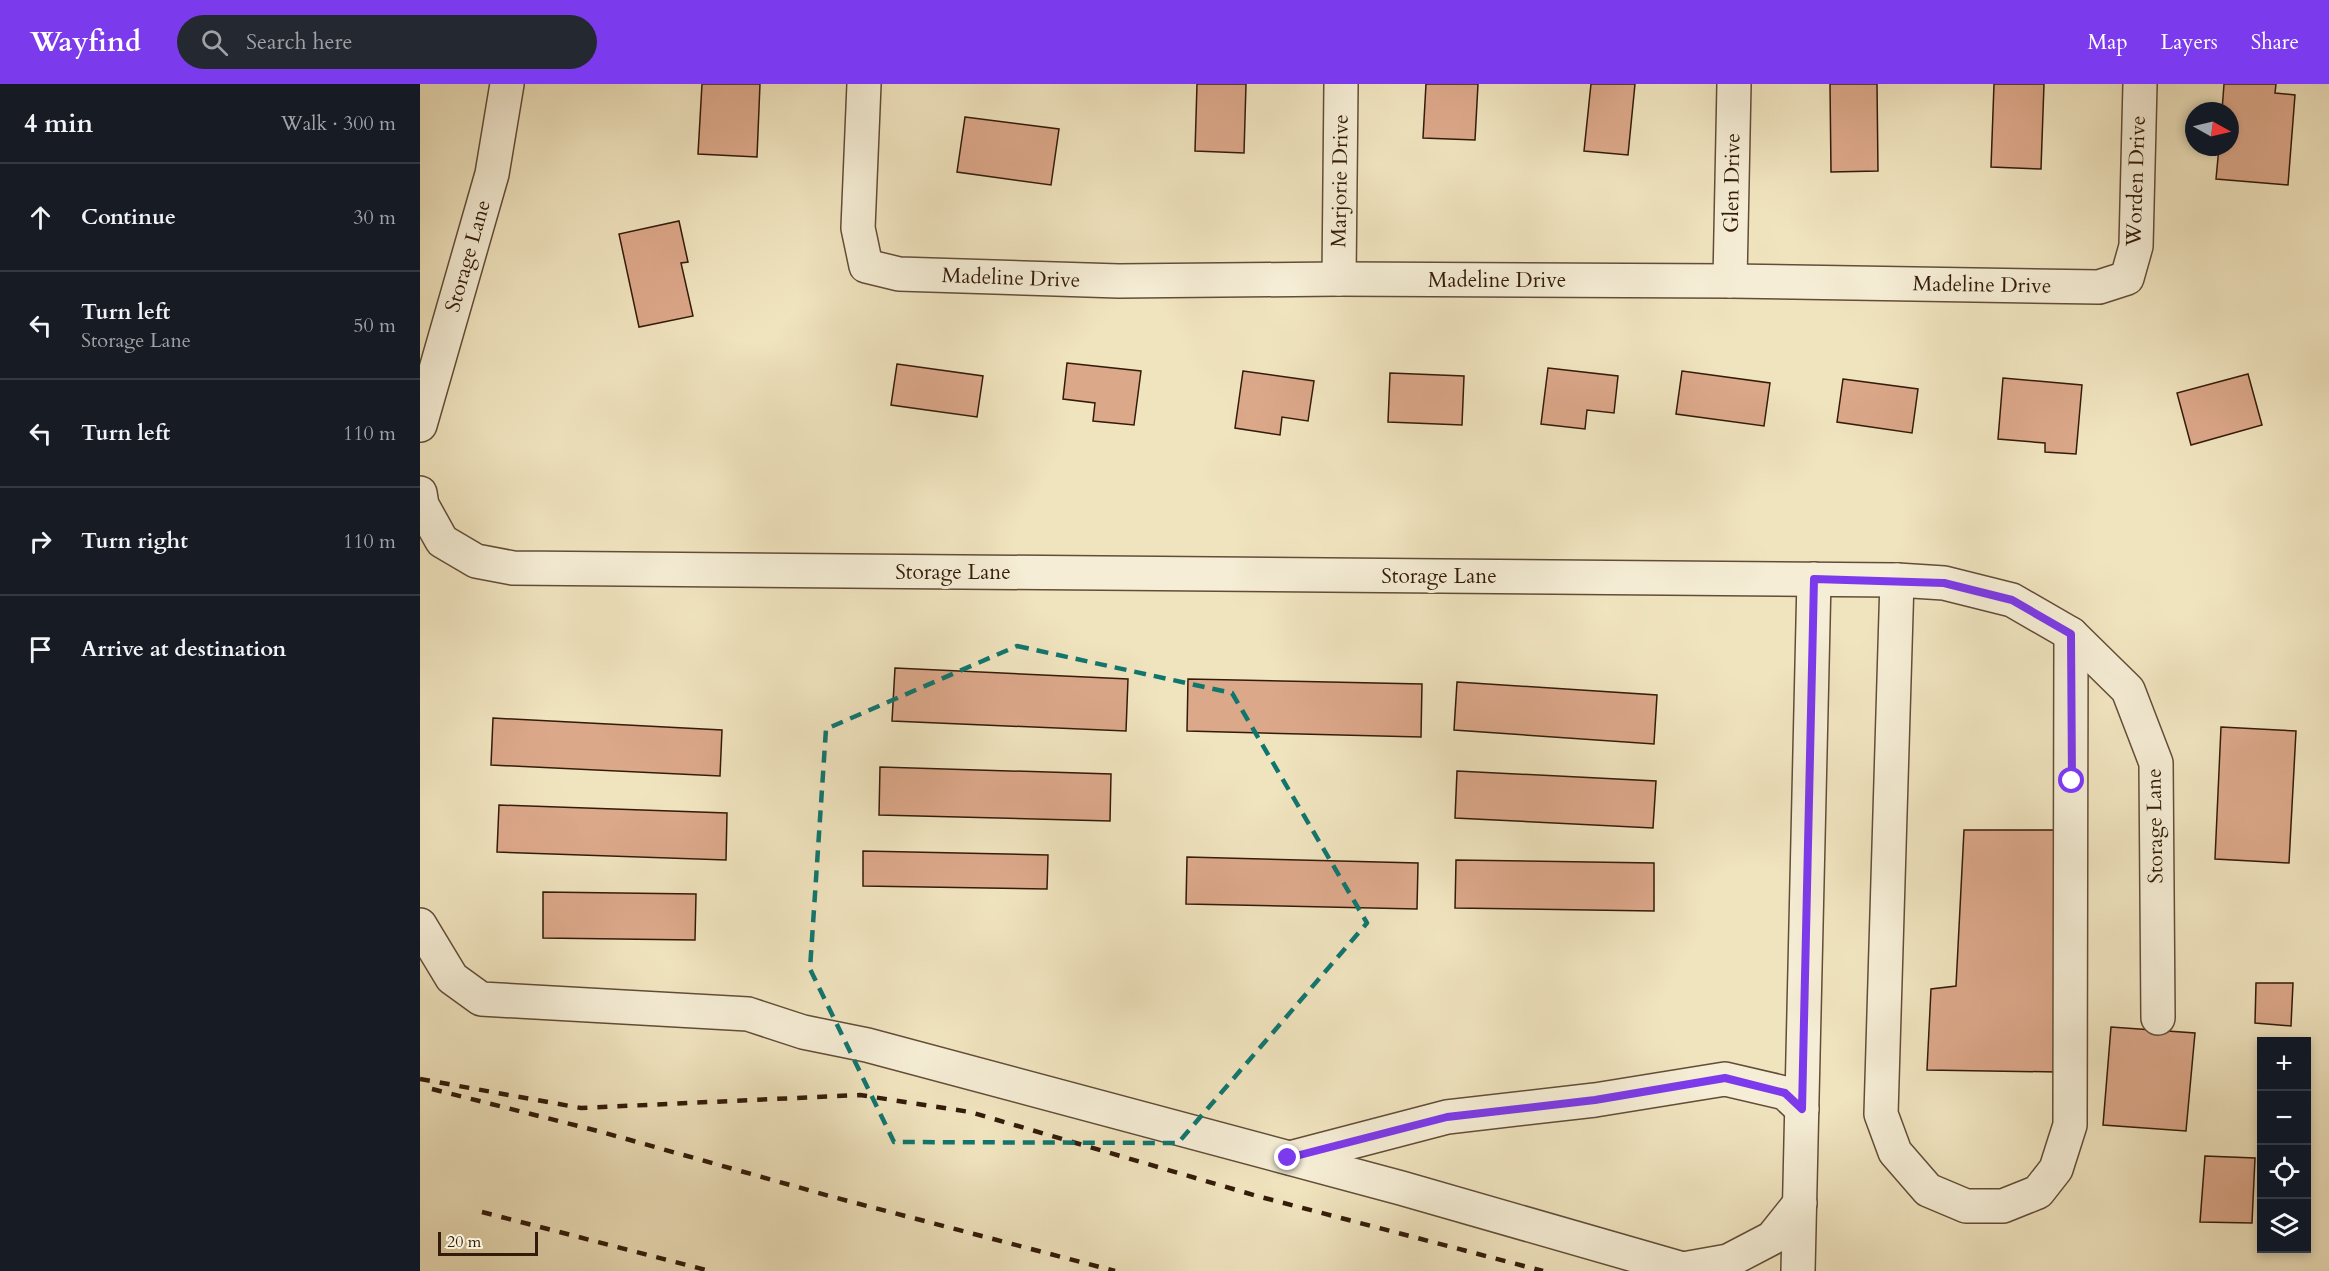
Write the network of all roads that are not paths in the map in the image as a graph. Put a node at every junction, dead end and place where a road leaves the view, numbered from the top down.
1 (507, 84) edge
2 (864, 84) edge
3 (1341, 84) edge
4 (1734, 84) edge
5 (2140, 84) edge
6 (2127, 278) joint
7 (1339, 279) junction
8 (1730, 281) junction
9 (420, 425) edge
10 (421, 503) edge
11 (1814, 579) junction
12 (1897, 580) junction
13 (2071, 634) junction
14 (420, 925) edge
15 (2158, 1018) dead end
16 (1802, 1109) junction
17 (1288, 1158) junction
18 (1800, 1203) junction
19 (1686, 1270) edge
20 (1798, 1271) edge

1 - 9 street, Storage Lane
2 - 7 street, Madeline Drive
3 - 7 street, Marjorie Drive
4 - 8 street, Glen Drive
5 - 6 street, Worden Drive
6 - 8 street, Madeline Drive
7 - 8 street, Madeline Drive
10 - 11 street, Storage Lane
11 - 12 street, Storage Lane
11 - 16 street
12 - 13 street, Storage Lane
12 - 13 street
13 - 15 street, Storage Lane
14 - 17 street
16 - 17 street
16 - 18 street
17 - 19 street
18 - 19 street
18 - 20 street

